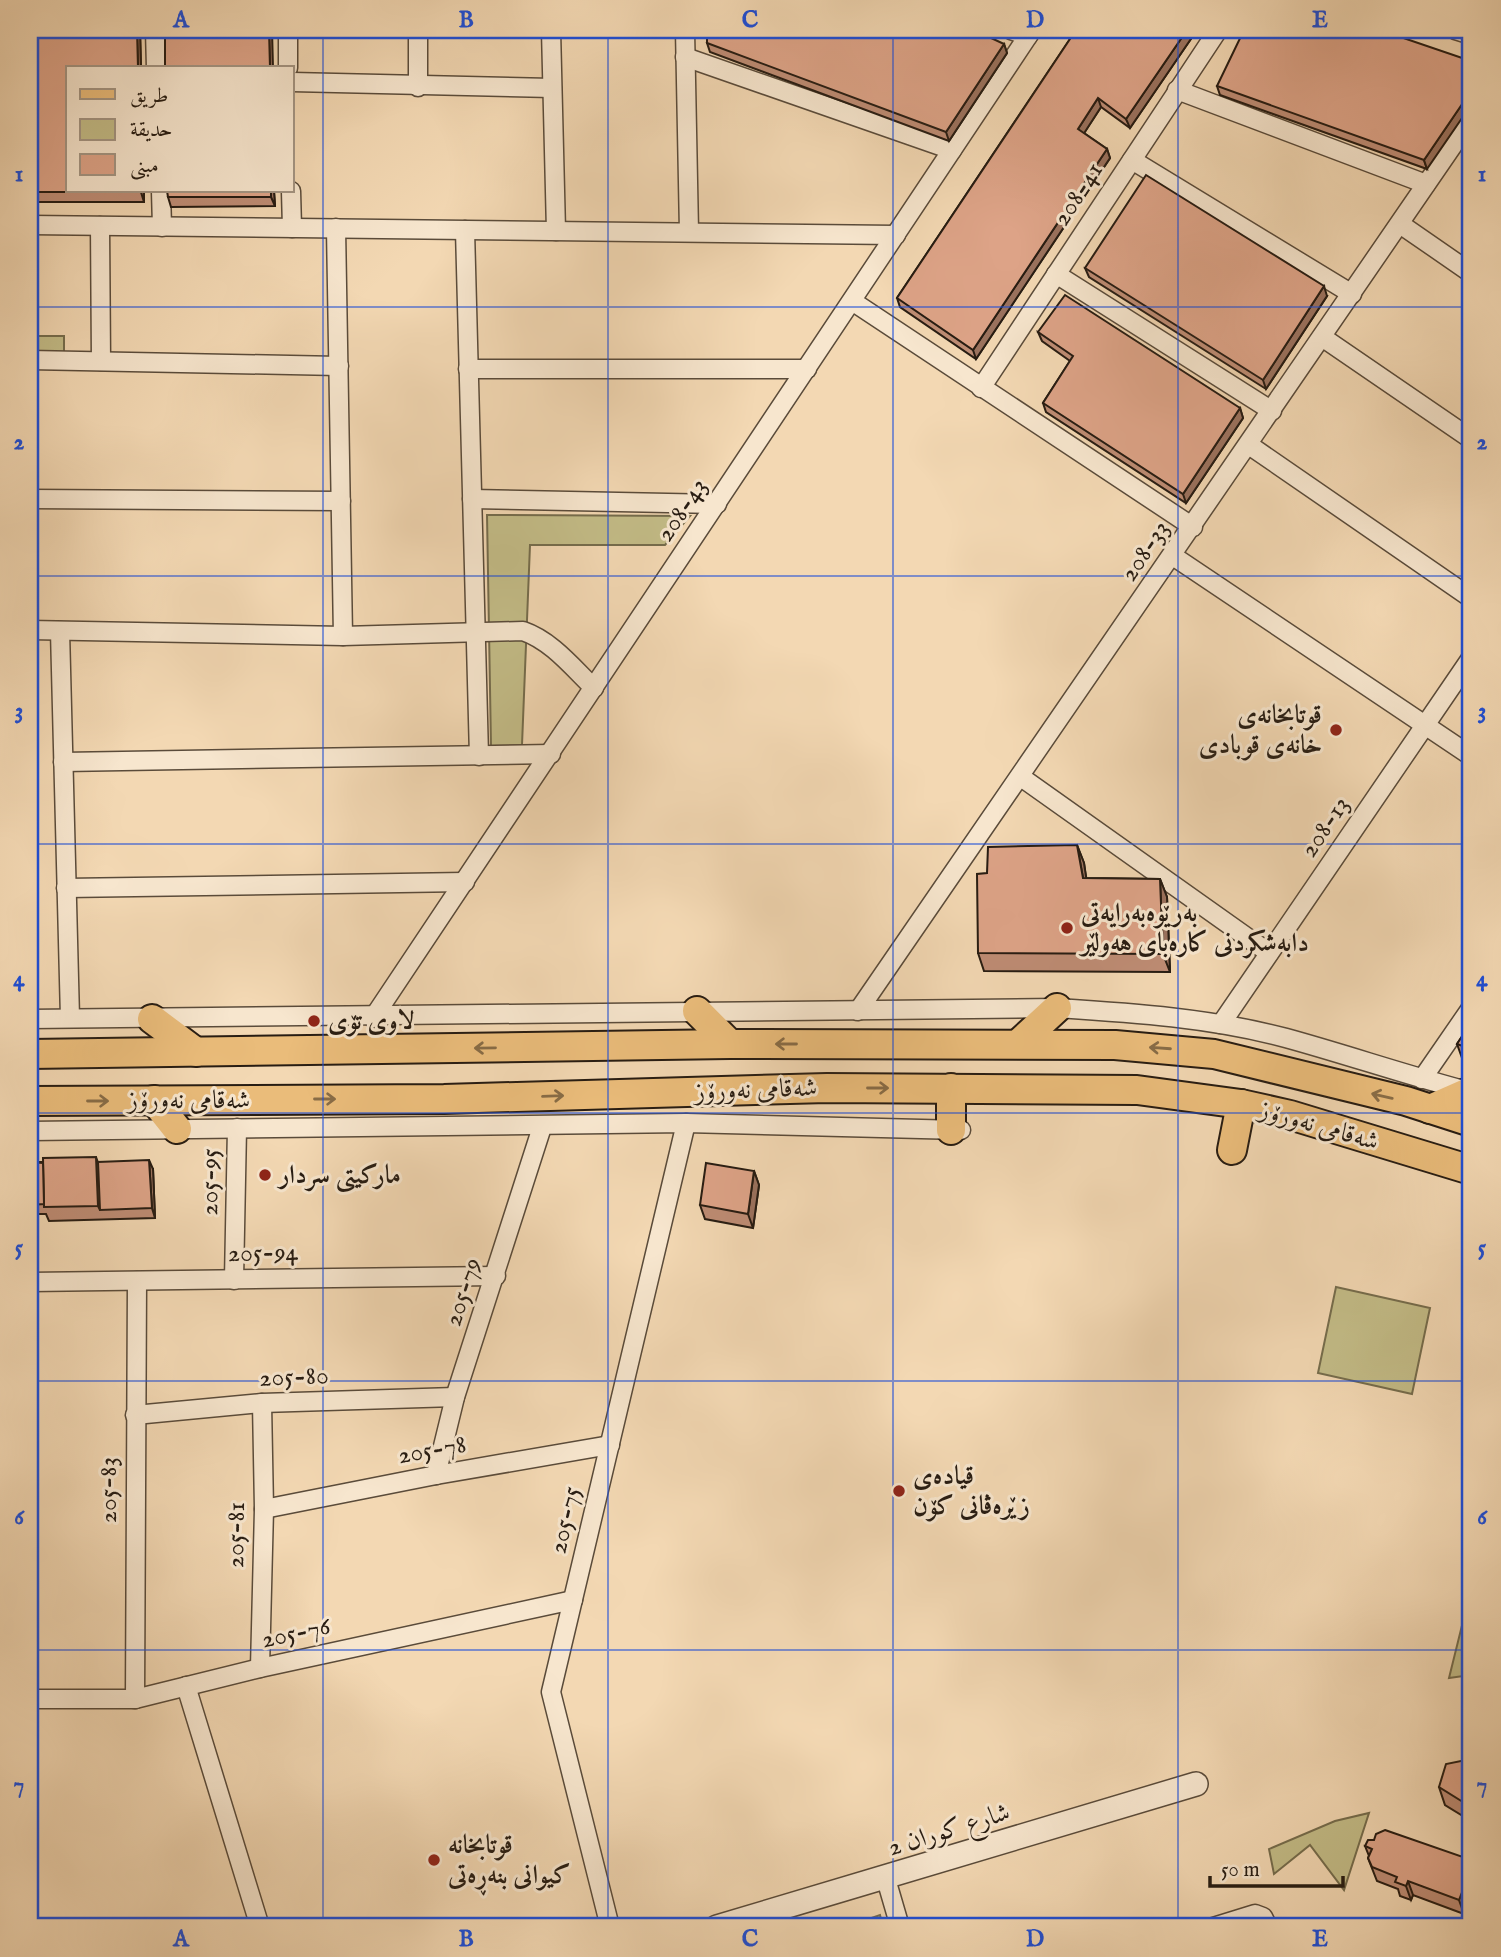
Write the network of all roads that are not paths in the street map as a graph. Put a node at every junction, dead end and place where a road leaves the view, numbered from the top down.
1 (155, 30) edge
2 (288, 30) edge
3 (418, 30) edge
4 (551, 30) edge
5 (685, 30) edge
6 (1011, 30) edge
7 (1217, 30) edge
8 (1455, 30) edge
9 (1030, 33) edge
10 (1471, 35) edge
11 (685, 57) junction
12 (156, 66) edge
13 (288, 66) edge
14 (294, 82) edge
15 (418, 87) junction
16 (552, 89) junction
17 (1177, 90) junction
18 (1471, 119) edge
19 (952, 150) junction
20 (1132, 160) junction
21 (1426, 184) junction
22 (161, 192) edge
23 (291, 192) edge
24 (1400, 224) junction
25 (30, 225) edge
26 (100, 226) junction
27 (162, 227) junction
28 (292, 228) junction
29 (336, 228) junction
30 (464, 230) junction
31 (556, 231) junction
32 (689, 232) junction
33 (896, 235) junction
34 (1471, 273) edge
35 (1056, 274) junction
36 (1352, 294) junction
37 (852, 301) junction
38 (1322, 337) junction
39 (30, 360) edge
40 (101, 361) junction
41 (339, 366) junction
42 (468, 369) junction
43 (807, 369) junction
44 (981, 388) junction
45 (1272, 411) junction
46 (1471, 439) edge
47 (1249, 445) junction
48 (30, 499) edge
49 (472, 499) junction
50 (341, 501) junction
51 (717, 504) junction
52 (1193, 527) junction
53 (1173, 556) junction
54 (1471, 598) edge
55 (30, 630) edge
56 (60, 631) junction
57 (477, 632) junction
58 (343, 636) junction
59 (1471, 658) edge
60 (594, 688) junction
61 (1426, 725) junction
62 (551, 754) junction
63 (479, 756) junction
64 (1471, 756) edge
65 (63, 762) junction
66 (1021, 777) junction
67 (465, 882) junction
68 (66, 888) junction
69 (1269, 953) junction
70 (1057, 1008) junction
71 (1471, 1008) edge
72 (697, 1011) junction
73 (858, 1012) junction
74 (70, 1018) junction
75 (373, 1018) junction
76 (30, 1019) edge
77 (152, 1019) junction
78 (1221, 1024) junction
79 (730, 1044) junction
80 (826, 1044) junction
81 (1018, 1044) junction
82 (196, 1052) junction
83 (30, 1054) edge
84 (1422, 1079) junction
85 (827, 1088) junction
86 (951, 1088) junction
87 (1471, 1091) edge
88 (155, 1100) junction
89 (30, 1101) edge
90 (1241, 1104) junction
91 (1430, 1109) junction
92 (1471, 1122) edge
93 (685, 1123) junction
94 (542, 1127) junction
95 (237, 1128) junction
96 (177, 1129) junction
97 (956, 1130) joint
98 (30, 1131) edge
99 (1232, 1150) dead end
100 (1471, 1170) edge
101 (496, 1276) junction
102 (137, 1280) junction
103 (234, 1280) junction
104 (30, 1282) edge
105 (455, 1397) junction
106 (262, 1404) junction
107 (135, 1415) junction
108 (610, 1446) junction
109 (436, 1475) junction
110 (264, 1510) junction
111 (573, 1600) junction
112 (260, 1668) junction
113 (186, 1686) junction
114 (30, 1699) edge
115 (135, 1699) junction
116 (1196, 1784) dead end
117 (886, 1879) junction
118 (740, 1924) edge
119 (1268, 1926) edge
120 (260, 1927) edge
121 (610, 1927) edge
122 (717, 1927) edge
123 (900, 1927) edge
124 (1213, 1927) edge

1 - 12 street
2 - 13 street
3 - 15 street
4 - 16 street
5 - 11 street
6 - 9 street
7 - 17 street, 208-41
8 - 10 street
9 - 19 street, 208-43
11 - 19 street
11 - 32 street
14 - 15 street
15 - 16 street
16 - 31 street
17 - 20 street, 208-41
17 - 21 street
18 - 21 street, 208-33
19 - 33 street, 208-43
20 - 35 street, 208-41
20 - 36 street
21 - 24 street, 208-33
22 - 27 street
23 - 28 street
24 - 34 street
24 - 36 street, 208-33
25 - 26 street
26 - 27 street
26 - 40 street
27 - 28 street
28 - 29 street
29 - 30 street
29 - 41 street
30 - 31 street
30 - 42 street
31 - 32 street
32 - 33 street
33 - 37 street, 208-43
35 - 44 street, 208-41
35 - 45 street
36 - 38 street, 208-33
37 - 43 street, 208-43
37 - 44 street
38 - 45 street, 208-33
38 - 46 street
39 - 40 street
40 - 41 street
41 - 50 street
42 - 43 street
42 - 49 street
43 - 51 street, 208-43
44 - 52 street
45 - 47 street, 208-33
47 - 52 street, 208-33
47 - 54 street
48 - 50 street
49 - 51 street
49 - 57 street
50 - 58 street
51 - 60 street, 208-43
52 - 53 street, 208-33
53 - 61 street
53 - 66 street, 208-33
55 - 56 street
56 - 58 street
56 - 65 street
57 - 58 street
57 - 60 street
57 - 63 street
59 - 61 street, 208-13
60 - 62 street, 208-43
61 - 64 street
61 - 69 street, 208-13
62 - 63 street
62 - 67 street, 208-43
63 - 65 street
65 - 68 street
66 - 69 street
66 - 73 street, 208-33
67 - 68 street
67 - 75 street, 208-43
68 - 74 street
69 - 78 street, 208-13
70 - 73 street
70 - 78 street
70 - 81 main road
71 - 84 street
72 - 73 street
72 - 75 street
72 - 79 main road
74 - 76 street
74 - 77 street
75 - 77 street
77 - 82 main road
78 - 84 street
80 -> 79 main road, شەقامی نەورۆز
79 -> 82 main road, شەقامی نەورۆز
80 - 81 main road, شەقامی نەورۆز
80 - 85 main road
91 -> 81 main road, شەقامی نەورۆز
82 - 83 main road, شەقامی نەورۆز
84 - 87 street
85 -> 86 main road, شەقامی نەورۆز
88 -> 85 main road, شەقامی نەورۆز
86 - 90 main road, شەقامی نەورۆز
86 - 97 main road
87 - 91 main road
89 -> 88 main road, شەقامی نەورۆز
88 - 96 main road
90 - 99 main road
90 - 100 main road, شەقامی نەورۆز
91 - 92 main road, شەقامی نەورۆز
93 - 94 street
93 - 97 street
93 - 108 street, 205-75
94 - 95 street
94 - 101 street, 205-79
95 - 96 street
95 - 103 street, 205-95
96 - 98 street
101 - 103 street, 205-94
101 - 105 street, 205-79
102 - 103 street, 205-94
102 - 104 street, 205-94
102 - 107 street, 205-83
105 - 106 street, 205-80
105 - 109 street, 205-79
106 - 107 street, 205-80
106 - 110 street, 205-81
107 - 115 street, 205-83
108 - 109 street, 205-78
108 - 111 street, 205-75
109 - 110 street, 205-78
110 - 112 street, 205-81
111 - 112 street, 205-76
111 - 121 street, 205-75
112 - 113 street, 205-76
113 - 115 street, 205-76
113 - 120 street
114 - 115 street, 205-76
116 - 117 street, شارع كوران 2
117 - 118 street, شارع كوران 2
117 - 123 street
118 - 122 street, شارع كوران 2
119 - 124 street

